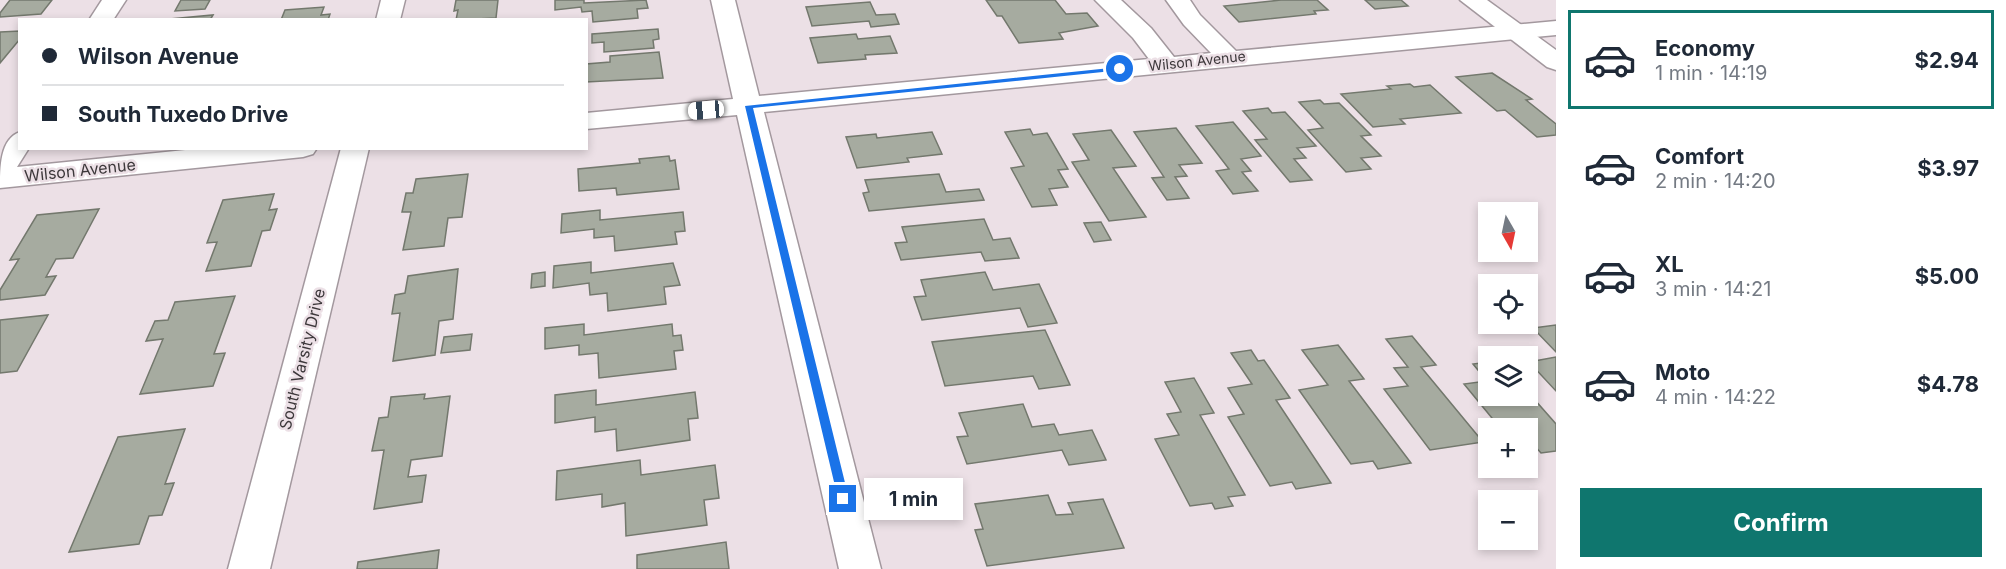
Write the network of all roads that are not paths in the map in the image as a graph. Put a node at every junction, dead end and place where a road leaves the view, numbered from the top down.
1 (114, 0) edge
2 (393, 0) edge
3 (723, 0) edge
4 (1107, 0) edge
5 (1179, 0) edge
6 (1472, 0) edge
7 (102, 18) edge
8 (388, 18) edge
9 (1556, 28) edge
10 (1515, 32) junction
11 (1229, 58) junction
12 (1556, 62) edge
13 (1166, 64) junction
14 (748, 106) junction
15 (588, 121) edge
16 (18, 144) edge
17 (283, 150) edge
18 (354, 150) edge
19 (0, 170) edge
20 (0, 178) edge
21 (249, 569) edge
22 (860, 569) edge

1 - 7 street
2 - 8 street
3 - 14 street
4 - 13 street
5 - 11 street
6 - 10 street
9 - 10 street, Wilson Avenue
10 - 11 street, Wilson Avenue
10 - 12 street
11 - 13 street, Wilson Avenue
13 - 14 street, Wilson Avenue
14 - 15 street, Wilson Avenue
14 - 22 street
16 - 19 street
17 - 20 street, Wilson Avenue
18 - 21 street, South Varsity Drive

